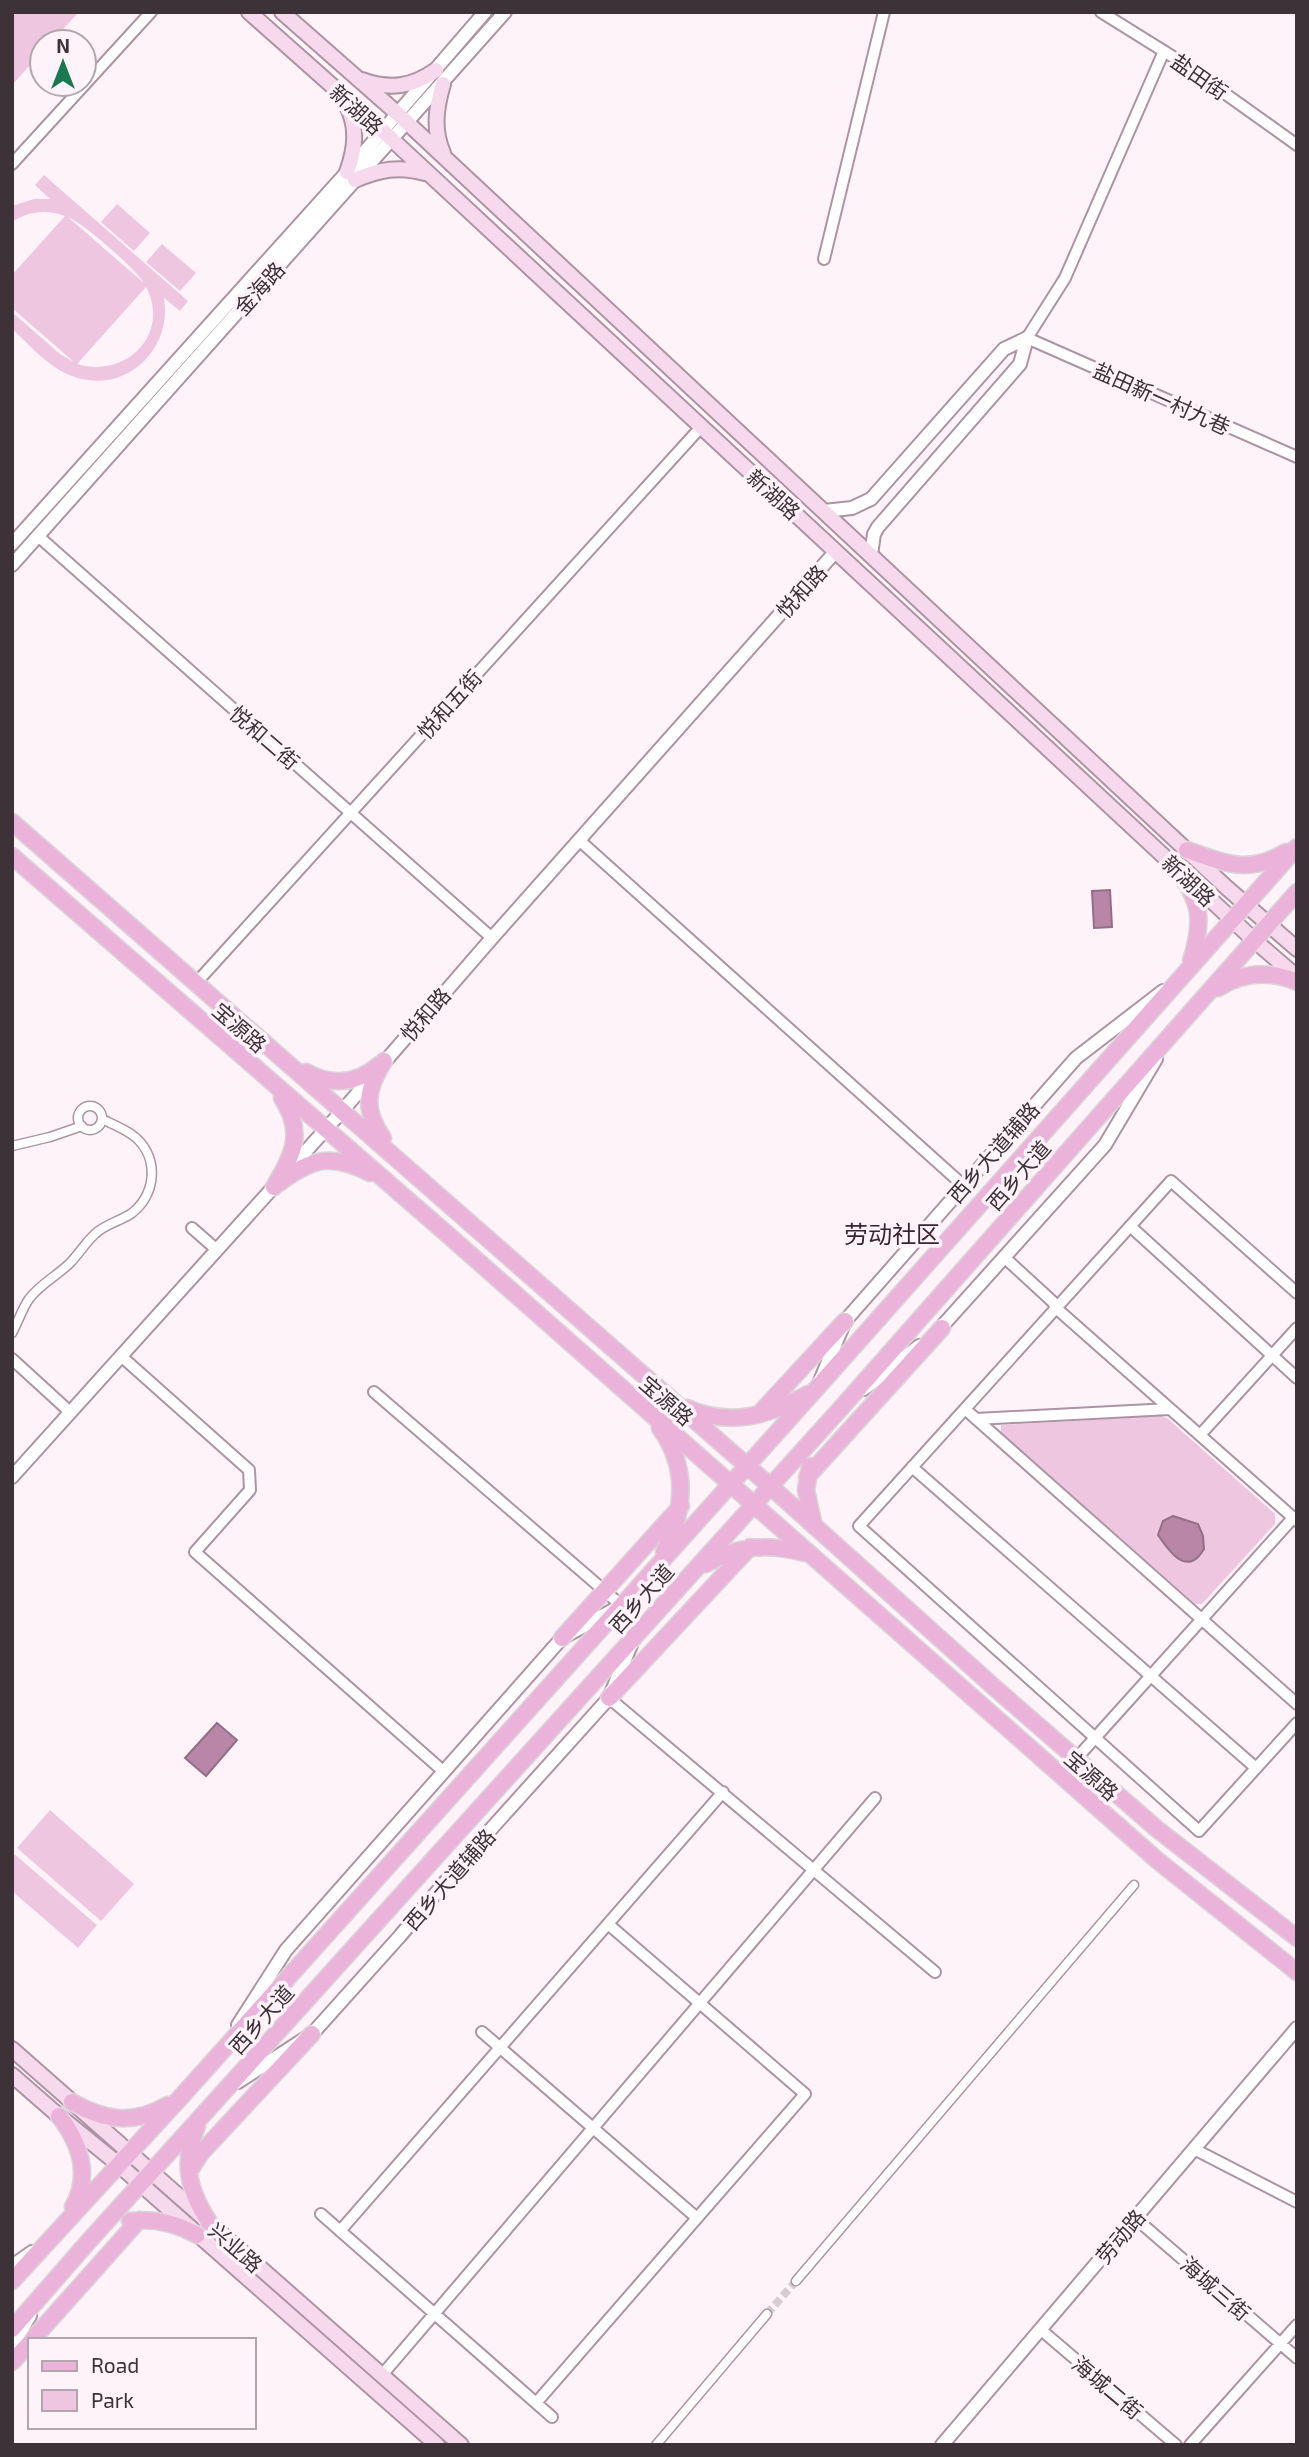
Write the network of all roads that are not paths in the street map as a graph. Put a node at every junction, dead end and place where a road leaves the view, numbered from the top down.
1 (151, 12) edge
2 (249, 12) edge
3 (282, 12) edge
4 (485, 12) edge
5 (505, 12) edge
6 (884, 12) edge
7 (1101, 12) edge
8 (1164, 51) junction
9 (436, 70) junction
10 (357, 78) junction
11 (443, 84) junction
12 (341, 94) junction
13 (402, 118) junction
14 (387, 135) junction
15 (1297, 145) edge
16 (445, 158) junction
17 (12, 164) edge
18 (430, 175) junction
19 (351, 176) junction
20 (824, 259) dead end
21 (1027, 338) junction
22 (701, 427) junction
23 (1297, 457) edge
24 (824, 511) junction
25 (38, 536) junction
26 (12, 544) edge
27 (836, 551) junction
28 (871, 555) junction
29 (12, 565) edge
30 (351, 813) junction
31 (12, 822) edge
32 (579, 840) junction
33 (1297, 846) edge
34 (1187, 850) junction
35 (12, 856) edge
36 (1175, 866) junction
37 (1297, 892) edge
38 (1245, 904) junction
39 (1231, 919) junction
40 (1268, 925) junction
41 (492, 938) junction
42 (1254, 940) junction
43 (1297, 949) edge
44 (1184, 972) junction
45 (1297, 976) edge
46 (197, 982) junction
47 (1297, 982) edge
48 (1204, 997) junction
49 (1170, 1035) junction
50 (384, 1061) junction
51 (289, 1063) junction
52 (262, 1075) junction
53 (343, 1110) junction
54 (102, 1119) junction
55 (82, 1126) junction
56 (325, 1129) junction
57 (12, 1146) edge
58 (410, 1169) junction
59 (387, 1182) junction
60 (964, 1186) junction
61 (274, 1187) junction
62 (1130, 1226) junction
63 (192, 1228) dead end
64 (217, 1250) junction
65 (1004, 1257) junction
66 (1297, 1293) edge
67 (1056, 1308) junction
68 (845, 1321) junction
69 (942, 1328) junction
70 (1297, 1328) edge
71 (12, 1333) edge
72 (121, 1356) junction
73 (1273, 1356) junction
74 (12, 1359) edge
75 (1297, 1378) edge
76 (816, 1389) junction
77 (660, 1390) junction
78 (374, 1392) dead end
79 (842, 1407) junction
80 (646, 1409) junction
81 (965, 1409) junction
82 (1170, 1409) junction
83 (71, 1412) junction
84 (758, 1414) junction
85 (976, 1419) junction
86 (1200, 1436) junction
87 (747, 1466) junction
88 (912, 1467) junction
89 (12, 1477) edge
90 (807, 1477) junction
91 (731, 1484) junction
92 (770, 1486) junction
93 (754, 1504) junction
94 (681, 1506) junction
95 (1295, 1520) edge
96 (814, 1526) junction
97 (750, 1547) junction
98 (811, 1555) junction
99 (850, 1558) junction
100 (658, 1565) junction
101 (834, 1575) junction
102 (685, 1580) junction
103 (605, 1591) junction
104 (621, 1606) junction
105 (1202, 1620) junction
106 (635, 1636) junction
107 (562, 1638) junction
108 (1151, 1676) junction
109 (609, 1698) junction
110 (1297, 1704) edge
111 (1297, 1723) edge
112 (1095, 1738) junction
113 (1076, 1759) junction
114 (1256, 1768) junction
115 (443, 1771) junction
116 (723, 1792) junction
117 (875, 1798) dead end
118 (814, 1870) junction
119 (1134, 1885) dead end
120 (608, 1924) junction
121 (1297, 1938) edge
122 (935, 1972) dead end
123 (1297, 1972) edge
124 (700, 2003) junction
125 (1297, 2028) edge
126 (482, 2032) dead end
127 (312, 2034) junction
128 (223, 2048) junction
129 (500, 2048) junction
130 (12, 2049) edge
131 (12, 2075) edge
132 (226, 2089) junction
133 (180, 2098) junction
134 (72, 2102) junction
135 (206, 2111) junction
136 (59, 2116) junction
137 (593, 2128) junction
138 (1194, 2149) junction
139 (124, 2158) junction
140 (189, 2172) junction
141 (146, 2178) junction
142 (1297, 2202) edge
143 (321, 2214) dead end
144 (696, 2218) junction
145 (1135, 2218) junction
146 (139, 2220) junction
147 (65, 2223) junction
148 (211, 2225) junction
149 (340, 2231) junction
150 (197, 2235) junction
151 (47, 2242) junction
152 (88, 2242) junction
153 (12, 2266) edge
154 (12, 2281) edge
155 (796, 2281) tunnel mouth
156 (42, 2295) junction
157 (435, 2314) junction
158 (767, 2314) tunnel mouth
159 (1297, 2325) edge
160 (12, 2329) edge
161 (1041, 2329) junction
162 (34, 2338) edge
163 (28, 2344) edge
164 (1280, 2344) junction
165 (12, 2346) edge
166 (1297, 2358) edge
167 (12, 2362) edge
168 (382, 2375) junction
169 (536, 2403) junction
170 (552, 2417) dead end
171 (437, 2445) edge
172 (461, 2445) edge
173 (656, 2445) edge
174 (942, 2445) edge
175 (1176, 2445) edge
176 (1190, 2445) edge

1 - 17 street
2 - 12 main road, 新湖路
3 - 10 main road, 新湖路
4 - 9 street, 金海路
5 - 11 street, 金海路
6 - 20 street
7 - 8 street, 盐田街
8 - 15 street, 盐田街
8 - 21 street
9 - 10 main road
9 - 13 street, 金海路
10 - 13 main road, 新湖路
11 - 13 street, 金海路
11 - 16 main road
12 - 14 main road, 新湖路
12 - 19 main road
13 - 14 street, 金海路
13 - 16 main road, 新湖路
14 - 18 main road, 新湖路
14 - 19 street, 金海路
16 - 24 main road, 新湖路
18 - 19 main road
18 - 22 main road, 新湖路
19 - 25 street, 金海路
19 - 26 street, 金海路
21 - 23 street, 盐田新一村九巷
21 - 24 street
21 - 28 street
22 - 27 main road, 新湖路
22 - 30 street, 悦和五街
24 - 28 main road, 新湖路
25 - 29 street, 金海路
25 - 30 street, 悦和二街
27 - 32 street, 悦和路
27 - 36 main road, 新湖路
28 - 34 main road, 新湖路
30 - 41 street, 悦和二街
30 - 46 street, 悦和五街
31 - 46 main road, 宝源路
32 - 41 street, 悦和路
32 - 60 street
33 - 34 main road
33 - 38 main road, 西乡大道
34 - 38 main road, 新湖路
35 - 52 main road, 宝源路
36 - 39 main road, 新湖路
36 - 44 main road
37 - 40 main road, 西乡大道
38 - 39 main road, 西乡大道
38 - 40 main road, 新湖路
39 - 42 main road, 新湖路
39 - 44 main road, 西乡大道
40 - 42 main road, 西乡大道
40 - 43 main road, 新湖路
41 - 50 street, 悦和路
42 - 45 main road, 新湖路
42 - 48 main road, 西乡大道
44 - 60 street, 西乡大道辅路
44 - 76 main road, 西乡大道
46 - 51 main road, 宝源路
47 - 48 main road
48 - 49 main road, 西乡大道
49 - 65 street
49 - 79 main road, 西乡大道
50 - 51 main road
50 - 53 street, 悦和路
50 - 58 main road
51 - 53 main road, 宝源路
52 - 56 main road, 宝源路
52 - 61 main road
53 - 56 street, 悦和路
53 - 58 main road, 宝源路
54 - 55 street
54 - 55 street
54 - 71 street
55 - 57 street
56 - 59 main road, 宝源路
56 - 61 street, 悦和路
58 - 77 main road, 宝源路
59 - 61 main road
59 - 80 main road, 宝源路
60 - 68 street, 西乡大道辅路
61 - 64 street, 悦和路
62 - 66 street
62 - 67 street
62 - 73 street
63 - 64 street
64 - 72 street, 悦和路
65 - 67 street
65 - 69 street
67 - 81 street
67 - 82 street
68 - 76 street, 西乡大道辅路
68 - 84 main road
69 - 79 street
69 - 90 main road
70 - 73 street
72 - 83 street, 悦和路
72 - 115 street
73 - 75 street
73 - 86 street
74 - 83 street
76 - 84 main road
76 - 87 main road, 西乡大道
77 - 84 main road
77 - 87 main road, 宝源路
78 - 103 street
79 - 90 main road
79 - 92 main road, 西乡大道
80 - 91 main road, 宝源路
80 - 94 main road
81 - 85 street
81 - 88 street
82 - 85 street
82 - 86 street
83 - 89 street, 悦和路
85 - 105 street
86 - 95 street
87 - 91 main road, 西乡大道
87 - 92 main road, 宝源路
88 - 108 street
88 - 112 street
90 - 96 main road
91 - 93 main road, 宝源路
91 - 100 main road, 西乡大道
92 - 93 main road, 西乡大道
92 - 96 main road, 宝源路
93 - 98 main road, 宝源路
93 - 102 main road, 西乡大道
94 - 100 main road
94 - 103 main road
95 - 105 street
96 - 99 main road, 宝源路
97 - 98 main road
97 - 102 main road
97 - 109 main road
98 - 101 main road, 宝源路
99 - 101 main road
99 - 113 main road, 宝源路
100 - 104 main road, 西乡大道
101 - 123 main road, 宝源路
102 - 106 main road, 西乡大道
103 - 104 street
103 - 107 main road
104 - 107 street
104 - 128 main road, 西乡大道
105 - 108 street
105 - 110 street
106 - 109 street, 西乡大道辅路
106 - 132 main road, 西乡大道
107 - 115 street
108 - 112 street
108 - 114 street
109 - 116 street
109 - 127 street, 西乡大道辅路
111 - 114 street
112 - 113 street
112 - 114 street
113 - 121 main road, 宝源路
115 - 128 street
116 - 118 street
116 - 120 street
117 - 118 street
118 - 122 street
118 - 124 street
119 - 155 street
120 - 124 street
120 - 129 street
124 - 137 street
124 - 144 street
125 - 138 street, 劳动路
126 - 129 street
127 - 132 street, 西乡大道辅路
127 - 140 main road
128 - 133 main road, 西乡大道
129 - 137 street
129 - 149 street
130 - 134 main road, 兴业路
131 - 136 main road, 兴业路
132 - 135 main road, 西乡大道
133 - 134 main road
133 - 139 main road, 西乡大道
134 - 139 main road, 兴业路
135 - 140 main road
135 - 141 main road, 西乡大道
136 - 139 main road, 兴业路
136 - 147 main road
137 - 144 street
137 - 157 street
138 - 142 street
138 - 145 street, 劳动路
139 - 141 main road, 兴业路
139 - 147 main road, 西乡大道
140 - 148 main road
141 - 148 main road, 兴业路
141 - 150 main road, 兴业路
141 - 152 main road, 西乡大道
143 - 149 street
144 - 169 street
145 - 161 street, 劳动路
145 - 164 street, 海城三街
146 - 150 main road
146 - 152 main road
146 - 162 main road
147 - 151 main road, 西乡大道
148 - 168 main road, 兴业路
149 - 157 street
150 - 171 main road, 兴业路
151 - 153 street
151 - 154 main road, 西乡大道
152 - 156 main road, 西乡大道
156 - 160 main road, 西乡大道
156 - 165 street
157 - 168 street
157 - 169 street
158 - 173 street
159 - 164 street
161 - 174 street, 劳动路
161 - 175 street, 海城二街
163 - 167 main road
164 - 166 street, 海城三街
164 - 176 street
168 - 172 main road, 兴业路
169 - 170 street

